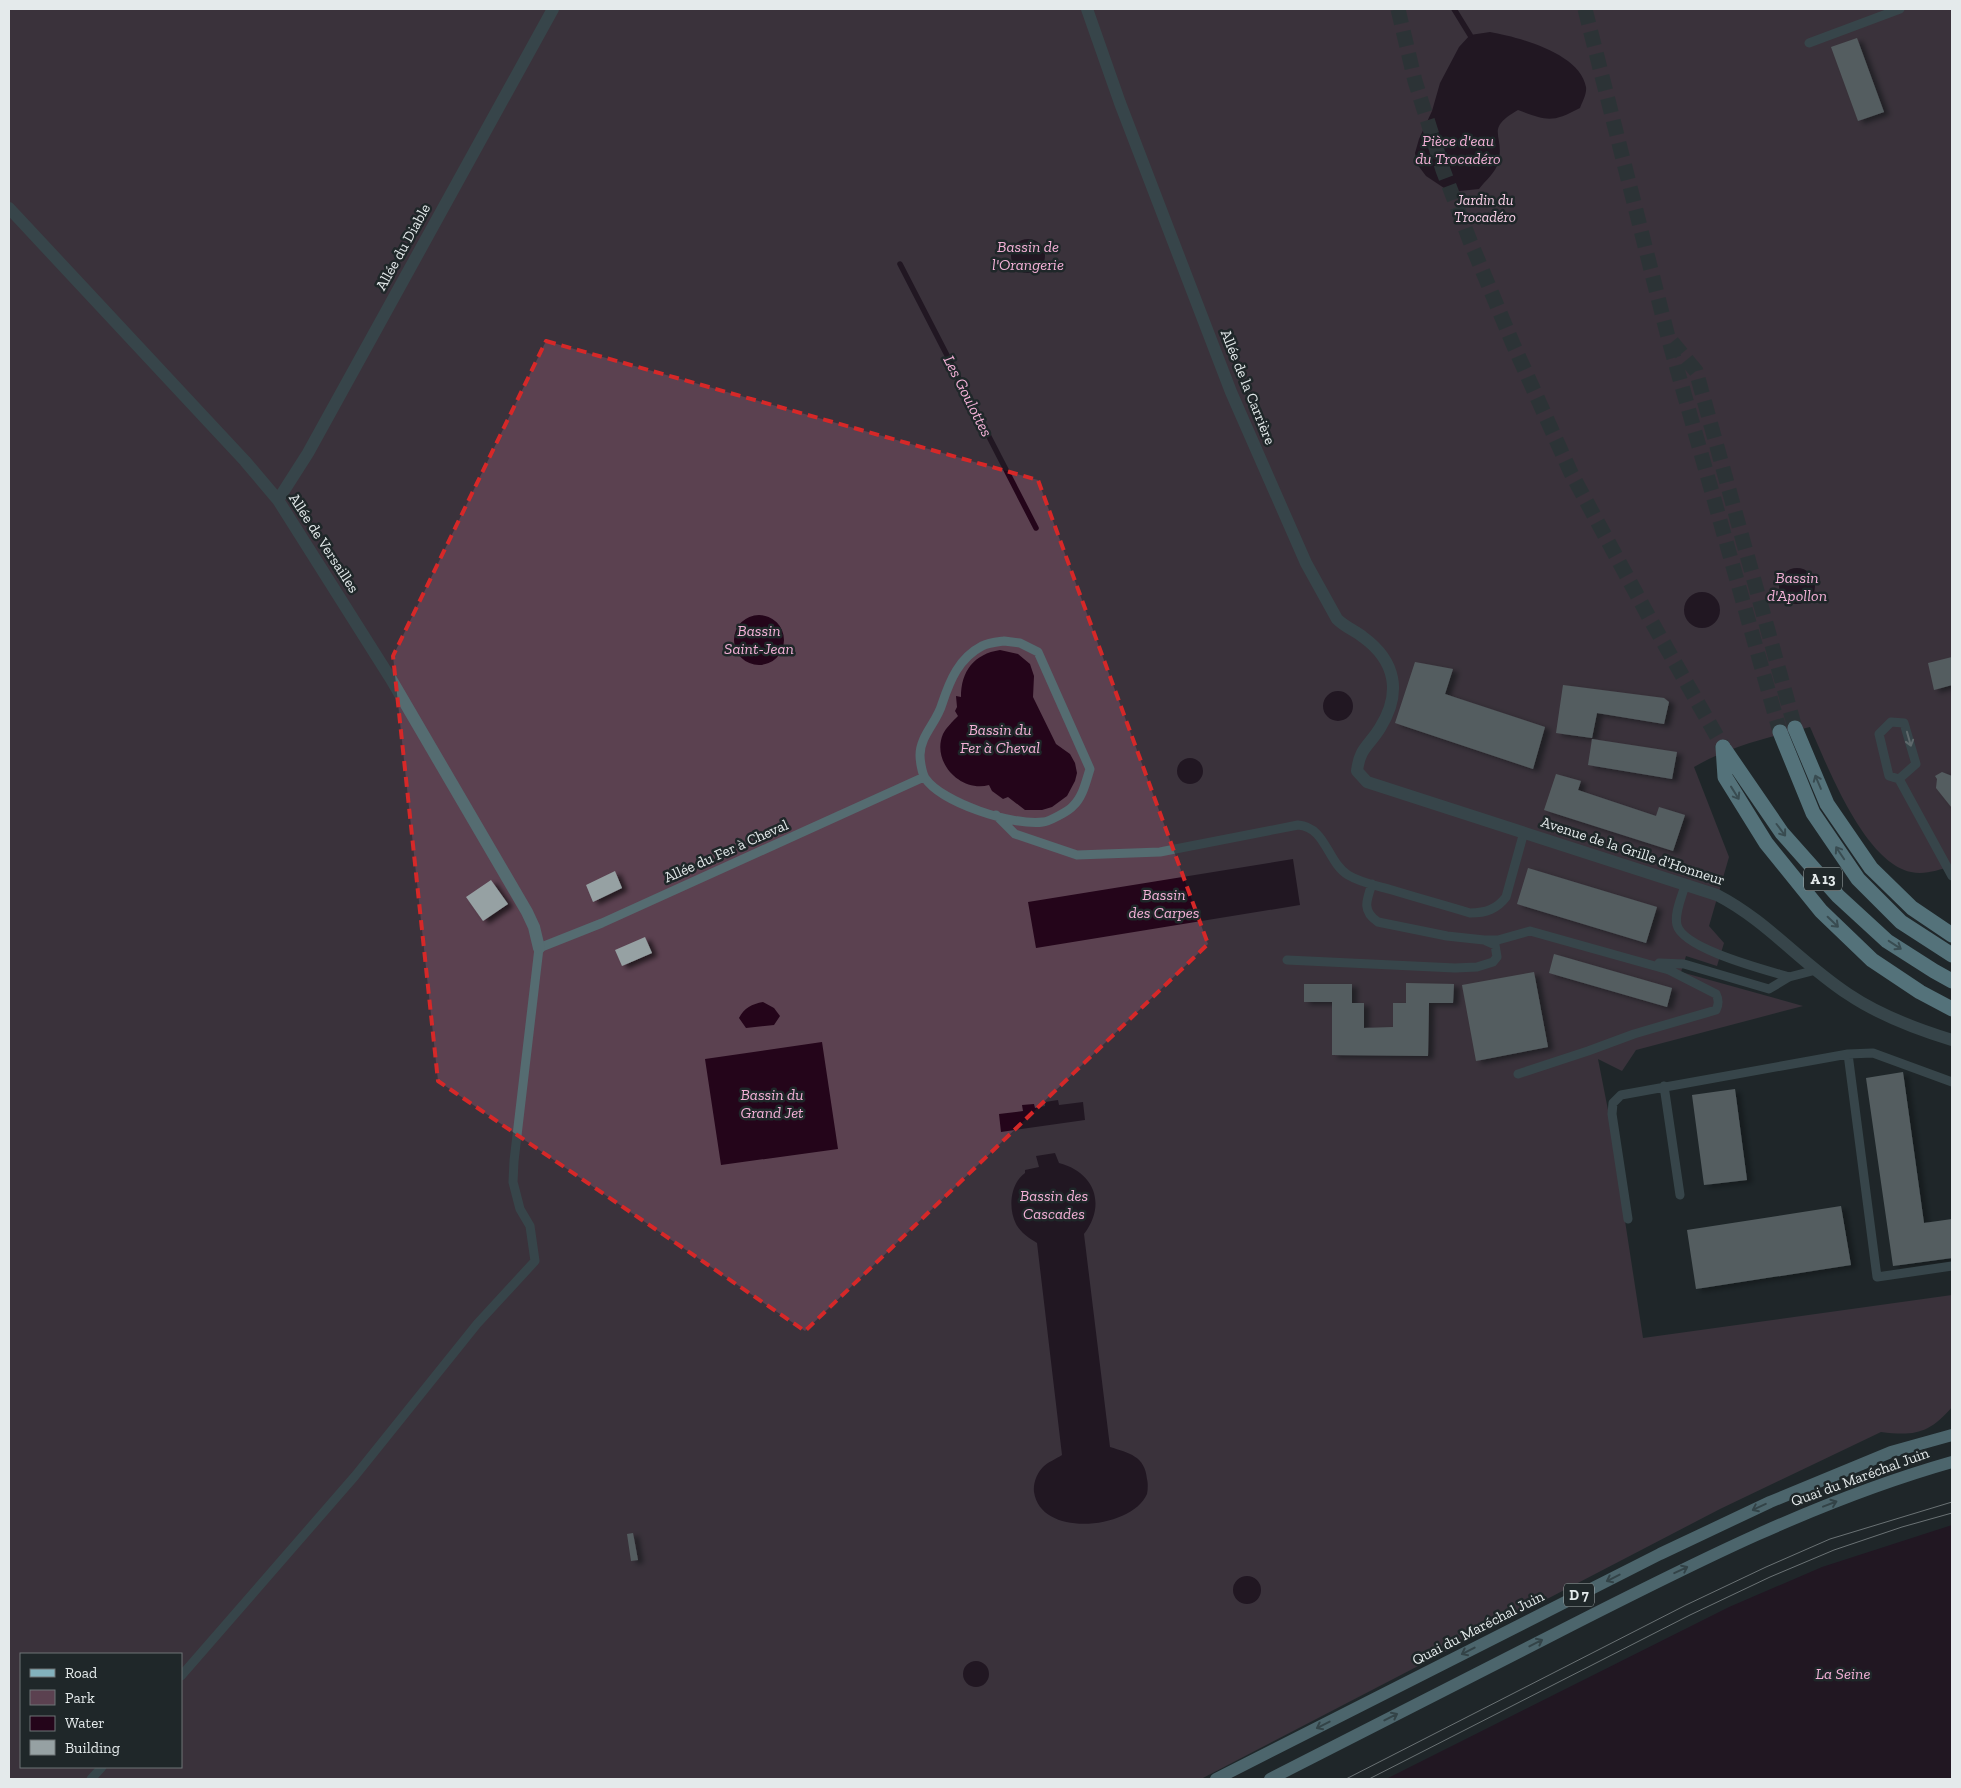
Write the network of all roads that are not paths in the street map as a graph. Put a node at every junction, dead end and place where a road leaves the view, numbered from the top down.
1 (554, 9) edge
2 (1087, 9) edge
3 (1900, 9) edge
4 (1809, 42) dead end
5 (9, 208) edge
6 (278, 500) junction
7 (1363, 748) joint
8 (924, 777) junction
9 (1899, 779) junction
10 (996, 815) junction
11 (1524, 832) junction
12 (1952, 876) edge
13 (1372, 884) junction
14 (1686, 885) junction
15 (1952, 935) edge
16 (1484, 940) junction
17 (539, 948) junction
18 (1952, 955) edge
19 (1287, 960) dead end
20 (1648, 963) junction
21 (1816, 970) junction
22 (1790, 977) junction
23 (1952, 980) edge
24 (1952, 1009) edge
25 (1952, 1040) edge
26 (1848, 1054) junction
27 (1518, 1074) dead end
28 (1952, 1082) edge
29 (1664, 1086) junction
30 (1680, 1195) dead end
31 (1628, 1219) dead end
32 (1952, 1266) edge
33 (1952, 1435) edge
34 (1952, 1462) edge
35 (182, 1675) edge
36 (101, 1768) edge
37 (91, 1779) edge
38 (1216, 1779) edge
39 (1270, 1779) edge

1 - 6 street, Allée du Diable
2 - 7 street, Allée de la Carrière
3 - 4 lane
5 - 6 street, Allée de Versailles
6 - 17 street, Allée de Versailles
7 - 11 street, Avenue de la Grille d'Honneur
8 - 10 lane
8 - 10 lane
8 - 17 lane, Allée du Fer à Cheval
9 -> 9 lane
9 - 12 lane
10 - 13 lane
11 - 13 lane
11 - 14 street, Avenue de la Grille d'Honneur
13 - 16 lane
14 - 21 street, Avenue de la Grille d'Honneur
14 - 22 lane
15 - 18 highway, A 13
16 - 19 lane
16 - 20 lane
17 - 35 lane
20 - 22 lane
20 - 27 lane
21 - 22 lane
21 - 25 street, Avenue de la Grille d'Honneur
23 - 24 highway, A 13
26 - 28 lane
26 - 29 lane
26 - 32 lane
29 - 30 lane
29 - 31 lane
33 -> 38 main road, Quai du Maréchal Juin / D 7
39 -> 34 main road, Quai du Maréchal Juin / D 7
36 - 37 lane

